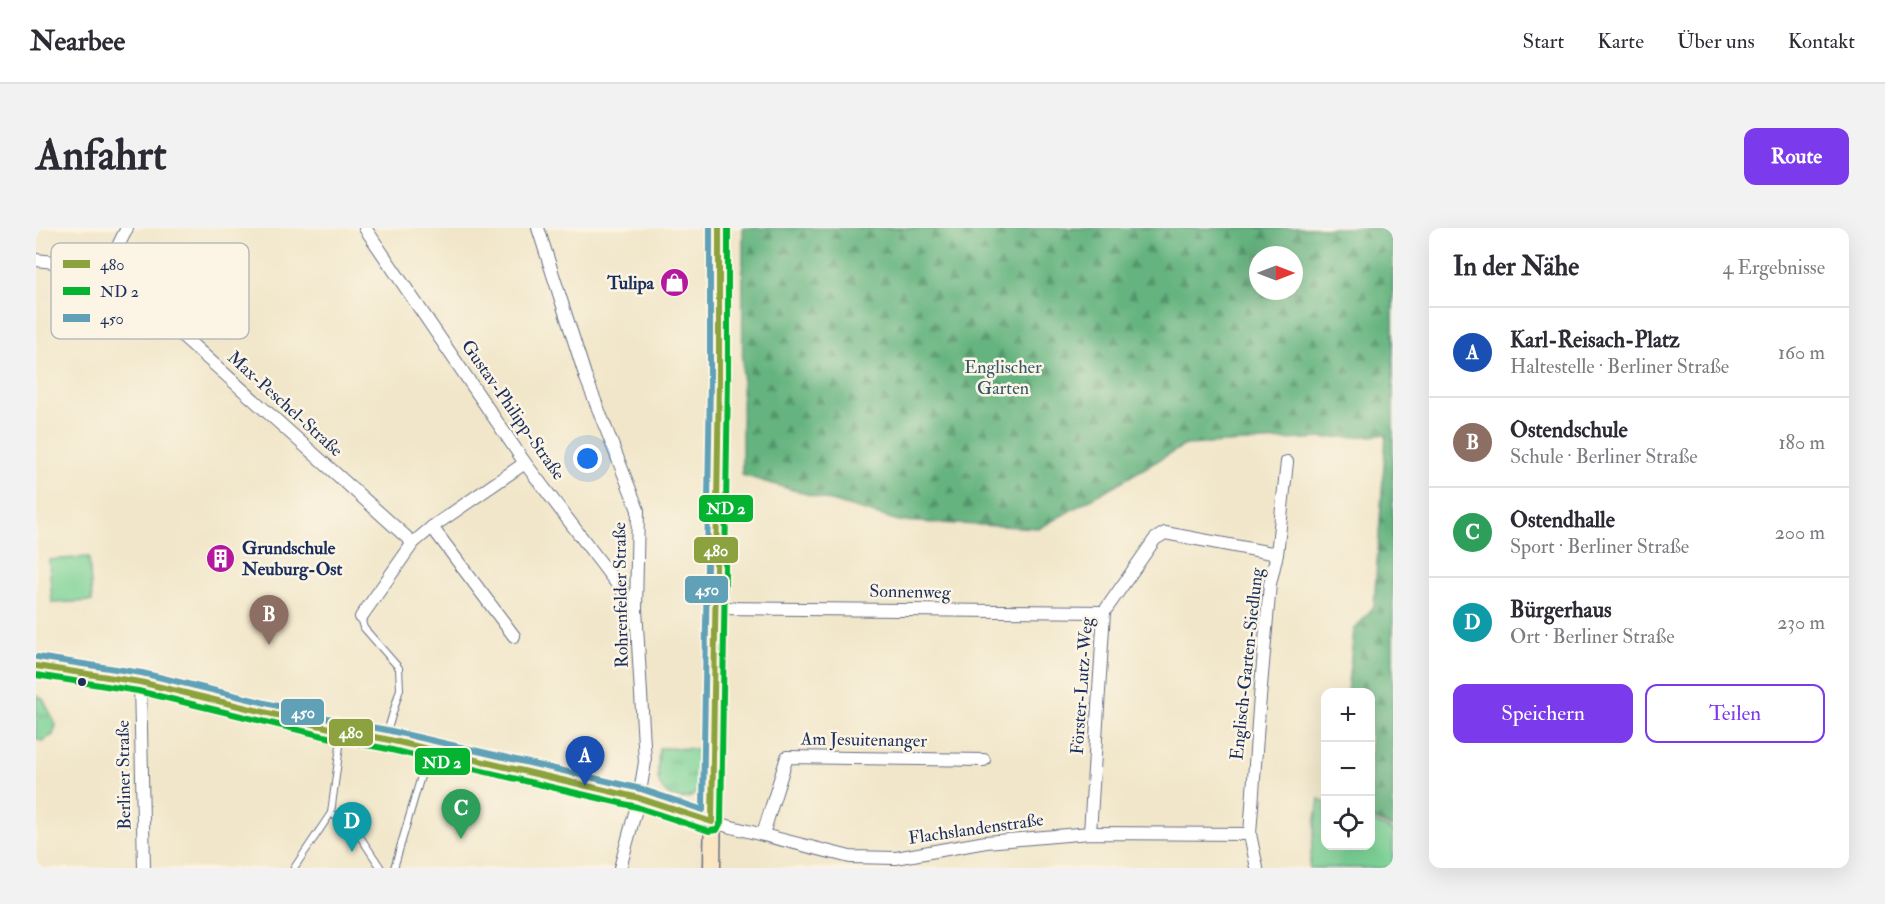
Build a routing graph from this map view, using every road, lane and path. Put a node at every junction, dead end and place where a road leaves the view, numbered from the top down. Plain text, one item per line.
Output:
1 (127, 228) edge
2 (365, 228) edge
3 (538, 228) edge
4 (719, 228) edge
5 (120, 243) edge
6 (36, 260) edge
7 (51, 262) edge
8 (186, 339) edge
9 (1287, 462) dead end
10 (525, 463) junction
11 (432, 527) junction
12 (413, 543) junction
13 (1278, 554) junction
14 (715, 608) junction
15 (636, 609) junction
16 (1104, 612) junction
17 (361, 617) joint
18 (514, 636) dead end
19 (36, 666) edge
20 (140, 682) junction
21 (342, 731) junction
22 (385, 739) junction
23 (429, 749) junction
24 (984, 760) dead end
25 (639, 798) junction
26 (331, 813) junction
27 (712, 822) junction
28 (1090, 833) junction
29 (763, 834) junction
30 (1250, 834) junction
31 (144, 868) edge
32 (294, 868) edge
33 (381, 868) edge
34 (394, 868) edge
35 (620, 868) edge
36 (712, 868) edge
37 (1257, 868) edge

1 - 5 street
2 - 10 street, Gustav-Philipp-Straße
3 - 15 street, Rohrenfelder Straße
4 - 14 street
6 - 7 street
8 - 12 street, Max-Peschel-Straße
9 - 13 street, Englisch-Garten-Siedlung
10 - 11 street
10 - 15 street, Gustav-Philipp-Straße
11 - 12 street
11 - 18 street
12 - 17 street
13 - 16 street, Förster-Lutz-Weg
13 - 30 street, Englisch-Garten-Siedlung
14 - 16 street, Sonnenweg
14 - 27 street
15 - 25 street, Rohrenfelder Straße
16 - 28 street, Förster-Lutz-Weg
17 - 22 lane
19 - 20 street
20 - 21 street
20 - 31 street, Berliner Straße
21 - 22 street
21 - 26 lane
22 - 23 street
23 - 25 street
23 - 34 lane
24 - 29 street, Am Jesuitenanger
25 - 27 street, Flachslandenstraße
25 - 35 street, Rohrenfelder Straße
26 - 32 lane
26 - 33 lane
27 - 29 street, Flachslandenstraße
27 - 36 street
28 - 29 street, Flachslandenstraße
28 - 30 street, Flachslandenstraße
30 - 37 street, Englisch-Garten-Siedlung

